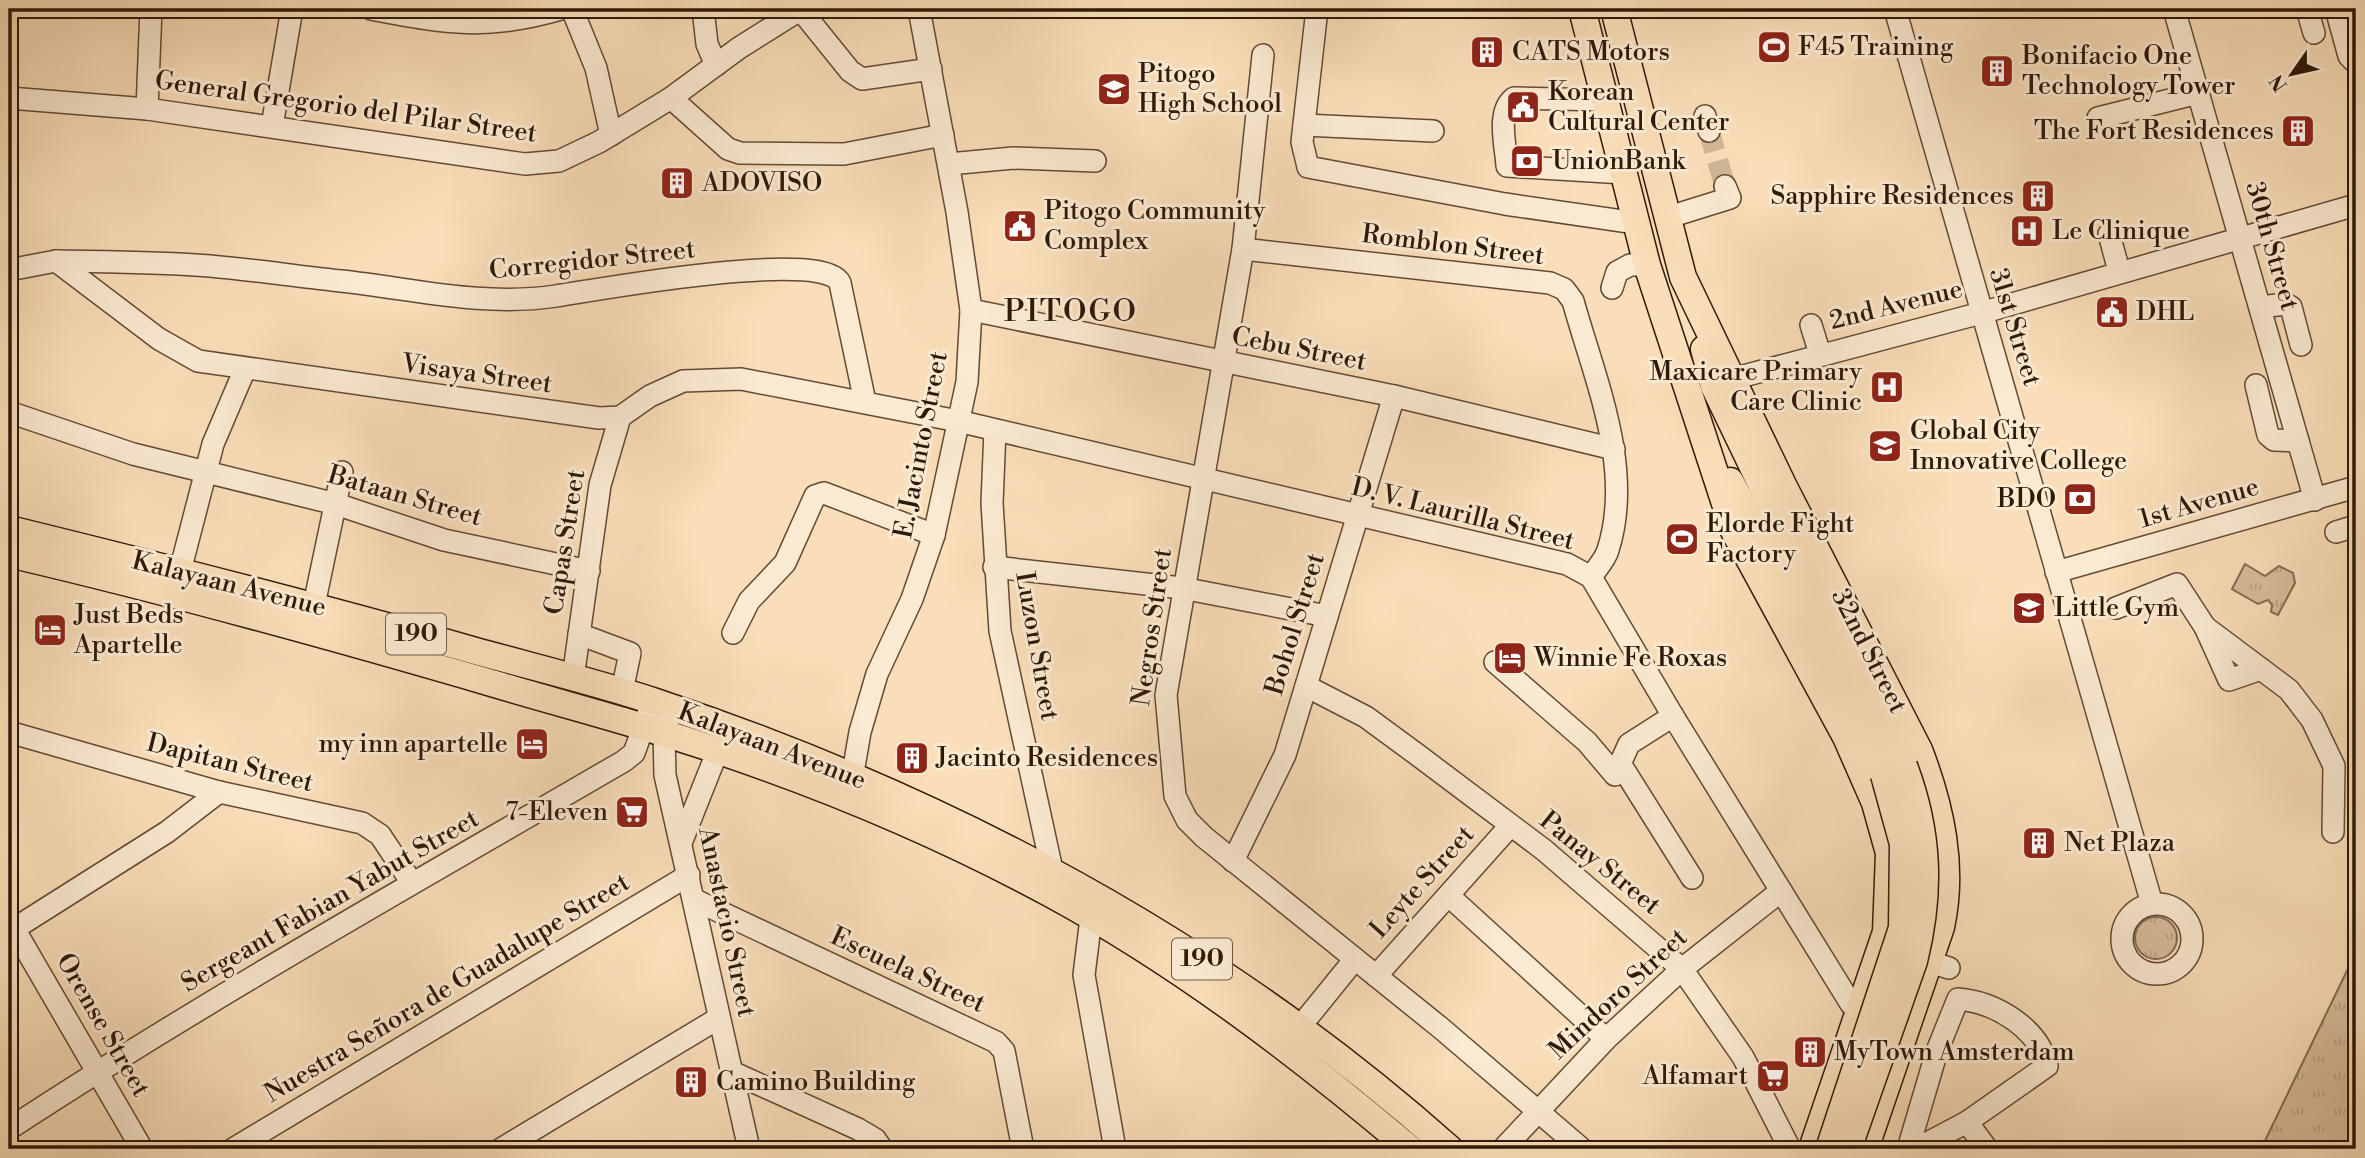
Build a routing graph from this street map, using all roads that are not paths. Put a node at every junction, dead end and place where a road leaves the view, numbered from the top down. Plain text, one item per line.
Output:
1 (151, 9) edge
2 (292, 9) edge
3 (371, 9) edge
4 (561, 9) edge
5 (572, 9) edge
6 (703, 9) edge
7 (800, 9) edge
8 (919, 9) edge
9 (1317, 9) edge
10 (1582, 9) edge
11 (1614, 9) edge
12 (1895, 9) edge
13 (2174, 9) edge
14 (2307, 9) edge
15 (2336, 9) edge
16 (2314, 33) dead end
17 (1263, 55) dead end
18 (2356, 63) edge
19 (716, 65) junction
20 (931, 69) junction
21 (2198, 93) junction
22 (9, 98) edge
23 (671, 98) junction
24 (1605, 100) junction
25 (146, 109) junction
26 (2098, 118) dead end
27 (1304, 125) junction
28 (272, 127) junction
29 (1433, 131) dead end
30 (611, 135) junction
31 (943, 135) junction
32 (1096, 161) dead end
33 (948, 164) junction
34 (1507, 166) junction
35 (1623, 173) junction
36 (1725, 186) dead end
37 (1505, 204) junction
38 (2356, 205) edge
39 (1669, 217) junction
40 (1636, 223) junction
41 (2109, 234) dead end
42 (2240, 238) junction
43 (1243, 249) junction
44 (56, 261) junction
45 (1647, 265) junction
46 (9, 270) edge
47 (2119, 271) junction
48 (1683, 276) junction
49 (1612, 288) dead end
50 (2260, 307) junction
51 (971, 310) junction
52 (1981, 313) junction
53 (1811, 325) dead end
54 (2274, 353) junction
55 (1821, 354) junction
56 (1225, 363) junction
57 (244, 369) junction
58 (2280, 377) junction
59 (1732, 379) junction
60 (1394, 396) junction
61 (866, 402) junction
62 (9, 412) edge
63 (620, 417) junction
64 (958, 421) junction
65 (995, 430) junction
66 (1704, 437) junction
67 (2298, 441) junction
68 (1614, 449) junction
69 (205, 472) junction
70 (342, 472) dead end
71 (1204, 479) junction
72 (2356, 487) edge
73 (2315, 500) junction
74 (336, 504) junction
75 (1356, 516) junction
76 (1764, 517) junction
77 (9, 529) edge
78 (934, 535) junction
79 (9, 554) edge
80 (994, 567) junction
81 (180, 571) junction
82 (589, 571) junction
83 (2056, 572) junction
84 (1591, 578) junction
85 (1182, 588) junction
86 (314, 605) junction
87 (2116, 608) dead end
88 (1326, 616) junction
89 (733, 633) dead end
90 (579, 634) junction
91 (1495, 662) dead end
92 (573, 678) junction
93 (1306, 686) junction
94 (622, 691) junction
95 (662, 704) junction
96 (1673, 716) junction
97 (654, 730) junction
98 (9, 732) edge
99 (718, 750) junction
100 (1618, 770) junction
101 (850, 788) junction
102 (219, 792) junction
103 (1510, 826) junction
104 (2333, 832) dead end
105 (681, 843) junction
106 (1233, 861) junction
107 (1052, 870) junction
108 (689, 875) junction
109 (1692, 878) dead end
110 (412, 883) junction
111 (1781, 891) junction
112 (1449, 896) junction
113 (695, 901) junction
114 (2152, 904) dead end
115 (1091, 918) junction
116 (11, 927) edge
117 (1884, 940) junction
118 (1355, 960) junction
119 (1939, 965) junction
120 (1682, 969) junction
121 (1376, 976) junction
122 (1851, 1004) dead end
123 (719, 1018) junction
124 (1298, 1028) junction
125 (1606, 1039) junction
126 (98, 1071) junction
127 (732, 1072) junction
128 (1537, 1111) junction
129 (1967, 1122) junction
130 (9, 1129) edge
131 (142, 1149) edge
132 (233, 1149) edge
133 (500, 1149) edge
134 (749, 1149) edge
135 (882, 1149) edge
136 (1023, 1149) edge
137 (1115, 1149) edge
138 (1410, 1149) edge
139 (1450, 1149) edge
140 (1503, 1149) edge
141 (1582, 1149) edge
142 (1790, 1149) edge
143 (1812, 1149) edge
144 (1829, 1149) edge
145 (1848, 1149) edge
146 (1865, 1149) edge
147 (1908, 1149) edge
148 (1916, 1149) edge
149 (1987, 1149) edge

1 - 25 street
2 - 28 street
3 - 4 street
5 - 30 street
6 - 19 street
7 - 19 street, General Gregorio del Pilar Street
7 - 20 street
8 - 20 street, E. Jacinto Street
9 - 27 street
10 - 24 main road
11 - 39 main road, 32nd Street
12 - 52 street, 31st Street
13 - 21 street, 30th Street
14 - 16 street
15 - 18 street
17 - 43 street, Negros Street
19 - 23 street, General Gregorio del Pilar Street
20 - 31 street, E. Jacinto Street
21 - 26 street
21 - 42 street, 30th Street
22 - 25 street, General Gregorio del Pilar Street
23 - 30 street, General Gregorio del Pilar Street
23 - 31 street
24 - 34 street
24 - 35 main road
25 - 28 street, General Gregorio del Pilar Street
27 - 29 street
27 - 37 street
28 - 30 street, General Gregorio del Pilar Street
31 - 33 street, E. Jacinto Street
32 - 33 street
33 - 51 street, E. Jacinto Street
34 - 35 street
34 - 37 street
35 - 40 main road
36 - 39 street
37 - 40 street
38 - 42 street, 2nd Avenue
39 - 48 main road, 32nd Street
40 - 45 main road
41 - 47 street
42 - 47 street, 2nd Avenue
42 - 50 street, 30th Street
43 - 56 street, Negros Street
43 - 68 street, Romblon Street
44 - 46 street
44 - 57 street, Visaya Street
44 - 61 street, Corregidor Street
45 - 49 street
45 - 66 main road
47 - 52 street, 2nd Avenue
48 - 59 main road, 32nd Street
48 - 76 main road
50 - 54 street, 30th Street
50 - 54 street
51 - 56 street, Cebu Street
51 - 64 street, E. Jacinto Street
52 - 55 street, 2nd Avenue
52 - 83 street, 31st Street
53 - 55 street
54 - 58 street, 30th Street
55 - 59 street, 2nd Avenue
56 - 60 street, Cebu Street
56 - 71 street, Negros Street
57 - 63 street, Visaya Street
57 - 69 street
58 - 67 street, 30th Street
58 - 67 street
59 - 119 main road, 32nd Street
60 - 68 street, Cebu Street
60 - 75 street, Bohol Street
61 - 63 street
61 - 64 street
62 - 69 street, Bataan Street
63 - 82 street, Capas Street
64 - 65 street, D. V. Laurilla Street
64 - 78 street, E. Jacinto Street
65 - 71 street, D. V. Laurilla Street
65 - 80 street, Luzon Street
66 - 76 main road
66 - 117 main road
67 - 73 street, 30th Street
68 - 84 street, Romblon Street
69 - 74 street, Bataan Street
69 - 81 street
70 - 74 street
71 - 75 street, D. V. Laurilla Street
71 - 85 street, Negros Street
72 - 73 street, 1st Avenue
73 - 83 street, 1st Avenue
74 - 82 street, Bataan Street
74 - 86 street
75 - 84 street, D. V. Laurilla Street
75 - 88 street, Bohol Street
76 - 144 main road, bridge
76 - 145 main road, bridge
77 - 81 main road, Kalayaan Avenue / 190
78 - 89 street
78 - 101 street, E. Jacinto Street
79 - 97 main road, Kalayaan Avenue / 190
80 - 85 street
80 - 107 street, Luzon Street
81 - 86 main road, Kalayaan Avenue / 190
82 - 90 street, Capas Street
83 - 114 street, 31st Street
84 - 96 street, D. V. Laurilla Street
85 - 88 street
85 - 106 street, Negros Street
86 - 92 main road, Kalayaan Avenue / 190
87 - 104 street
88 - 93 street, Bohol Street
90 - 92 street, Capas Street
90 - 94 street
91 - 100 street
92 - 94 main road, Kalayaan Avenue / 190
93 - 103 street, Panay Street
93 - 106 street, Bohol Street
94 - 95 main road, Kalayaan Avenue / 190
95 - 97 street, Sergeant Fabian Yabut Street
95 - 101 main road, Kalayaan Avenue / 190
96 - 100 street
96 - 111 street, D. V. Laurilla Street
97 - 99 main road, Kalayaan Avenue / 190
97 - 105 street, Anastacio Street
97 - 110 street, Sergeant Fabian Yabut Street
98 - 102 street, Dapitan Street
99 - 101 main road, Kalayaan Avenue / 190
99 - 105 street
100 - 109 street
101 - 107 main road, Kalayaan Avenue / 190
101 - 115 main road, Kalayaan Avenue / 190
102 - 110 street, Dapitan Street
102 - 116 street
103 - 112 street, Leyte Street
103 - 120 street, Panay Street
105 - 108 street, Anastacio Street
106 - 118 street, Negros Street
107 - 124 main road, Kalayaan Avenue / 190
108 - 113 street, Anastacio Street
108 - 132 street, Nuestra Señora de Guadalupe Street
110 - 126 street, Sergeant Fabian Yabut Street
111 - 120 street, Mindoro Street
111 - 122 street, D. V. Laurilla Street
112 - 121 street, Leyte Street
112 - 125 street
113 - 123 street, Anastacio Street
113 - 136 street, Escuela Street
115 - 137 street
115 - 138 main road, Kalayaan Avenue / 190
116 - 126 street, Orense Street
117 - 119 main road
117 - 143 main road
118 - 121 street, Negros Street
118 - 124 street, Leyte Street
119 - 146 main road, 32nd Street
120 - 125 street, Mindoro Street
120 - 142 street, Panay Street
121 - 128 street, Negros Street
123 - 127 street, Anastacio Street
123 - 133 street
124 - 139 main road, Kalayaan Avenue / 190
125 - 128 street, Mindoro Street
126 - 130 street, Sergeant Fabian Yabut Street
126 - 131 street, Orense Street
127 - 134 street, Anastacio Street
127 - 135 street
128 - 140 street, Mindoro Street
128 - 141 street, Negros Street
129 - 147 street
129 - 148 street
129 - 149 street

